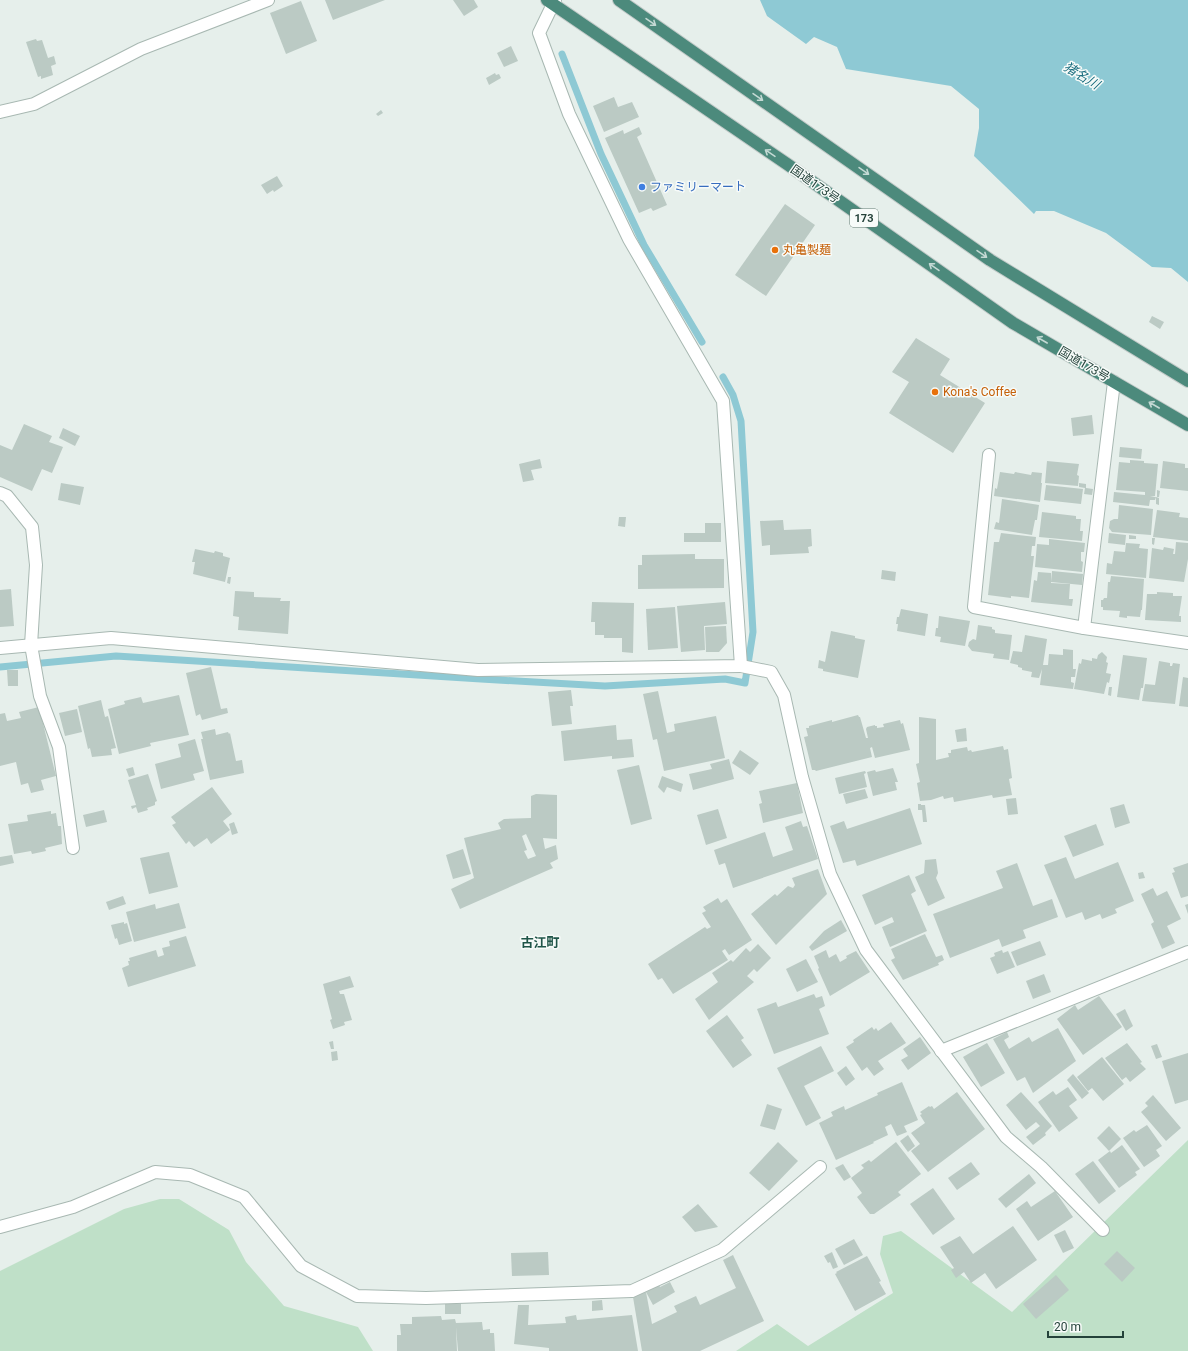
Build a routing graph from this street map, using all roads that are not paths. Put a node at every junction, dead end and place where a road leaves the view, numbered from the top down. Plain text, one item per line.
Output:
1 (268, 0) edge
2 (619, 0) edge
3 (551, 1) edge
4 (0, 112) edge
5 (1188, 381) edge
6 (1114, 382) junction
7 (1188, 425) edge
8 (988, 455) dead end
9 (0, 493) edge
10 (1084, 628) junction
11 (1188, 643) edge
12 (31, 645) junction
13 (0, 648) edge
14 (741, 666) junction
15 (73, 848) dead end
16 (1188, 952) edge
17 (941, 1051) junction
18 (820, 1166) dead end
19 (0, 1227) edge
20 (1103, 1230) dead end

1 - 4 street
2 -> 5 highway
6 -> 3 highway, 国道173号 / 173
3 - 14 street
7 -> 6 highway, 国道173号 / 173
6 - 10 street
8 - 10 street
9 - 12 street
10 - 11 street
12 - 13 street
12 - 14 street
12 - 15 street
14 - 17 street
16 - 17 street
17 - 20 street
18 - 19 street

